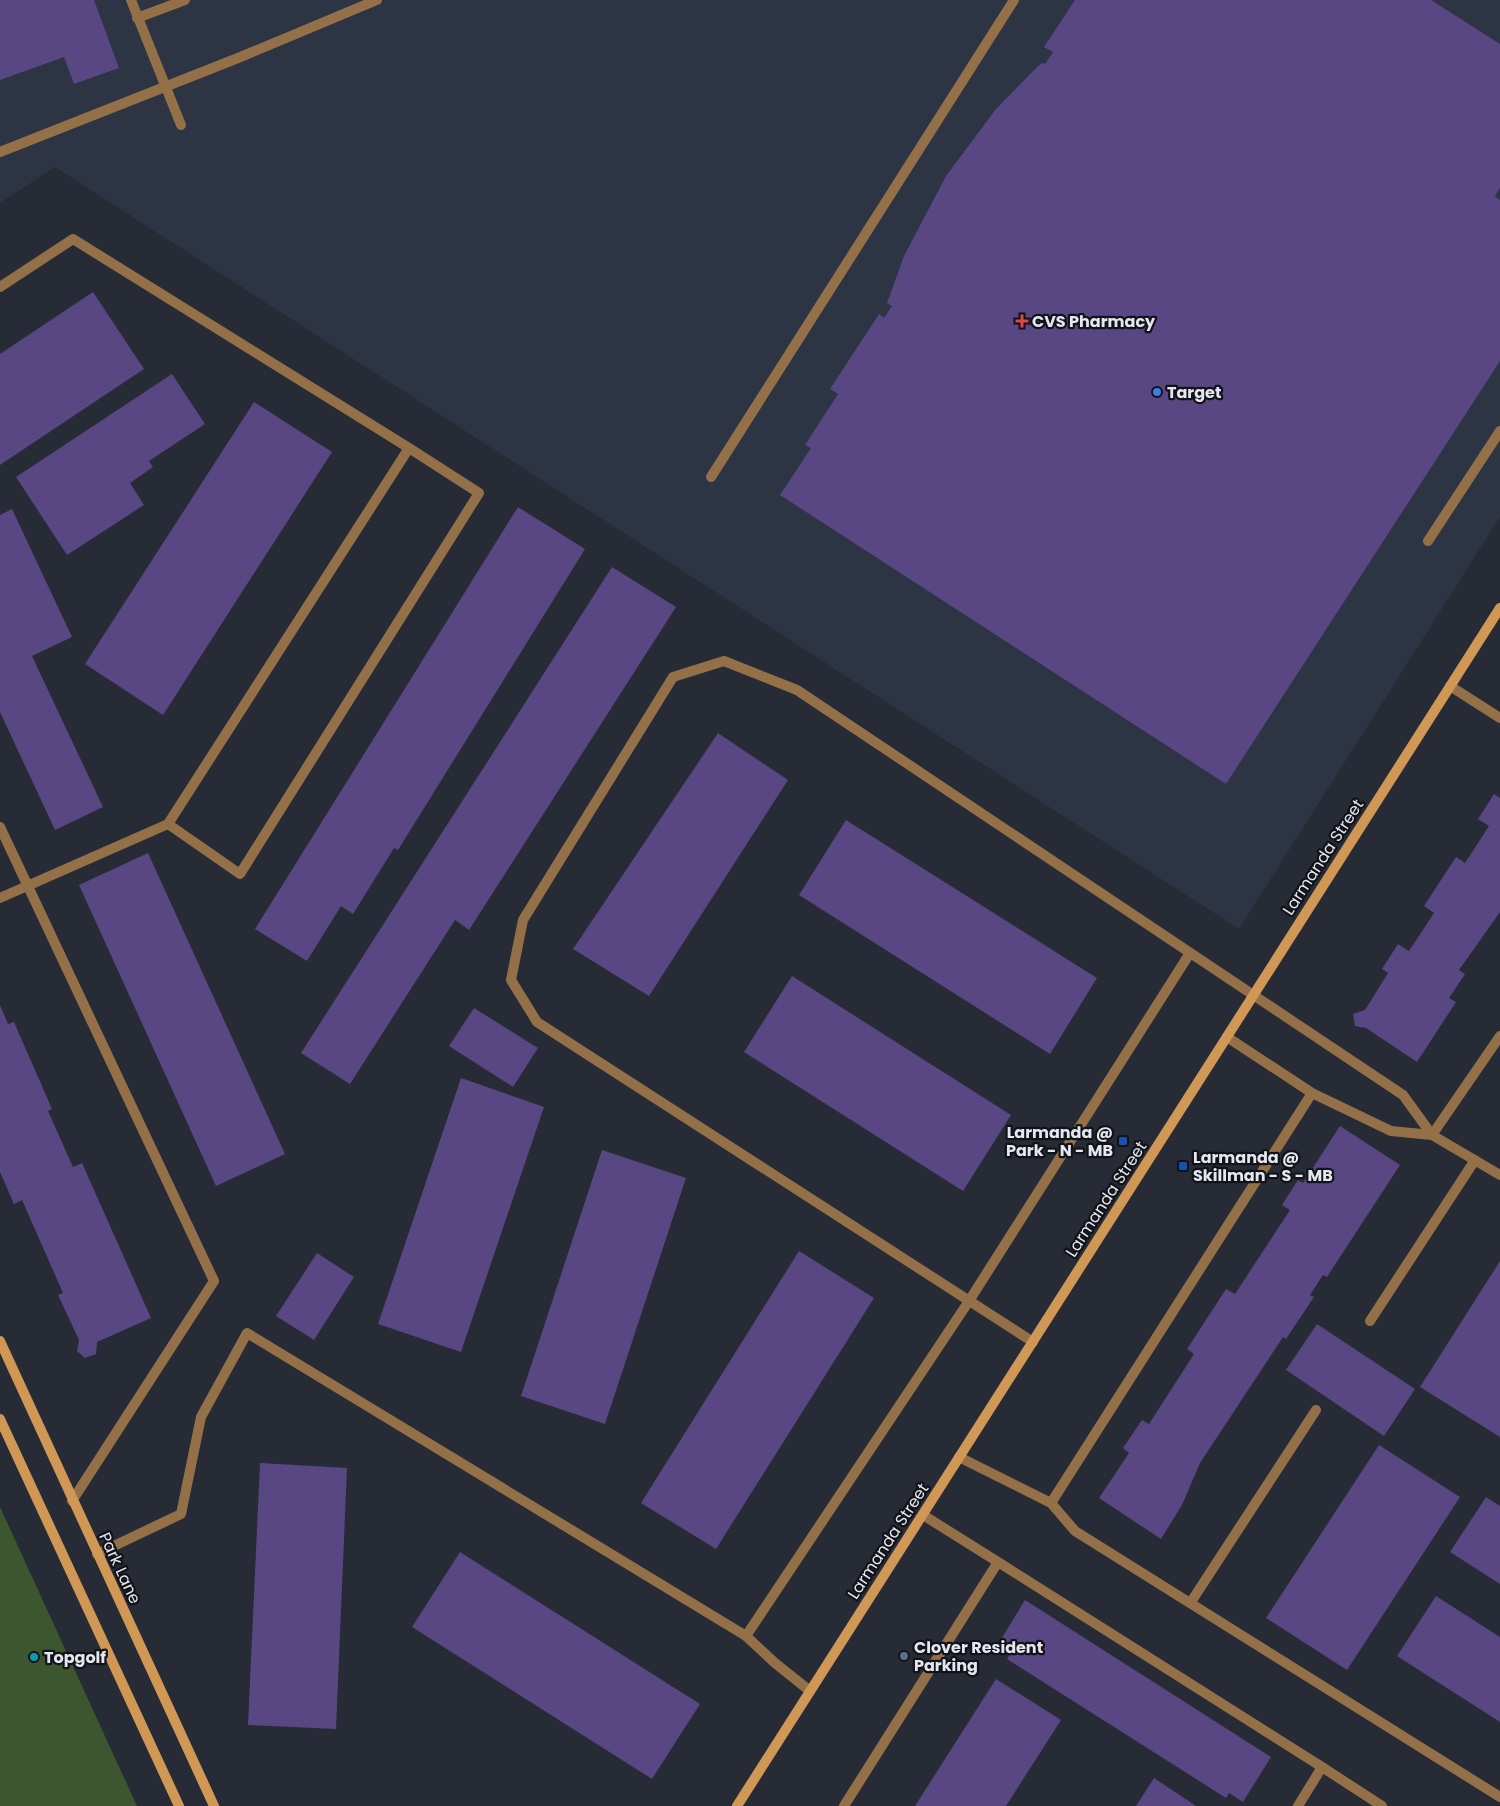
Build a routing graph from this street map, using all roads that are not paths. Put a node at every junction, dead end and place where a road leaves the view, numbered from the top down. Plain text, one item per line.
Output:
1 (131, 0) edge
2 (185, 0) edge
3 (377, 0) edge
4 (1014, 0) edge
5 (138, 18) junction
6 (166, 86) junction
7 (180, 125) dead end
8 (0, 152) edge
9 (0, 287) edge
10 (1500, 431) edge
11 (409, 448) junction
12 (711, 477) dead end
13 (1428, 541) dead end
14 (1500, 608) edge
15 (1450, 686) junction
16 (1500, 718) edge
17 (168, 824) junction
18 (0, 826) edge
19 (29, 886) junction
20 (0, 898) edge
21 (1190, 953) junction
22 (1253, 996) junction
23 (1500, 1036) edge
24 (1227, 1037) junction
25 (1312, 1093) junction
26 (1432, 1135) junction
27 (1475, 1160) junction
28 (1500, 1175) edge
29 (969, 1301) junction
30 (1370, 1321) dead end
31 (0, 1341) edge
32 (1033, 1342) junction
33 (1316, 1410) dead end
34 (0, 1419) edge
35 (959, 1457) junction
36 (72, 1501) junction
37 (1052, 1502) junction
38 (923, 1514) junction
39 (97, 1554) junction
40 (998, 1562) junction
41 (1191, 1602) junction
42 (746, 1636) junction
43 (810, 1691) junction
44 (1322, 1767) junction
45 (1500, 1797) edge
46 (846, 1805) edge
47 (179, 1806) edge
48 (214, 1806) edge
49 (737, 1806) edge
50 (1298, 1806) edge
51 (1382, 1806) edge

1 - 5 lane
2 - 5 lane
3 - 6 lane
4 - 12 lane
5 - 6 lane
6 - 7 lane
6 - 8 lane
9 - 11 lane
10 - 13 lane
11 - 17 lane
11 - 17 lane
14 - 15 street, Larmanda Street
15 - 16 lane
15 - 22 street, Larmanda Street
17 - 19 lane
18 - 19 lane
19 - 20 lane
19 - 36 lane
21 - 22 lane
21 - 29 lane
21 - 29 lane
22 - 24 street, Larmanda Street
22 - 26 lane
23 - 26 lane
24 - 25 lane
24 - 32 street, Larmanda Street
25 - 26 lane
25 - 37 lane
26 - 27 lane
27 - 28 lane
27 - 30 lane
29 - 32 lane
29 - 42 lane
31 - 36 street, Park Lane
32 - 35 street, Larmanda Street
33 - 41 lane
34 - 47 street
35 - 37 lane
35 - 38 street, Larmanda Street
36 - 39 street, Park Lane
37 - 41 lane
38 - 40 lane
38 - 43 street, Larmanda Street
39 - 42 lane
39 - 48 street, Park Lane
40 - 44 lane
40 - 46 lane
41 - 45 lane
42 - 43 lane
43 - 49 street, Larmanda Street
44 - 50 lane
44 - 51 lane

